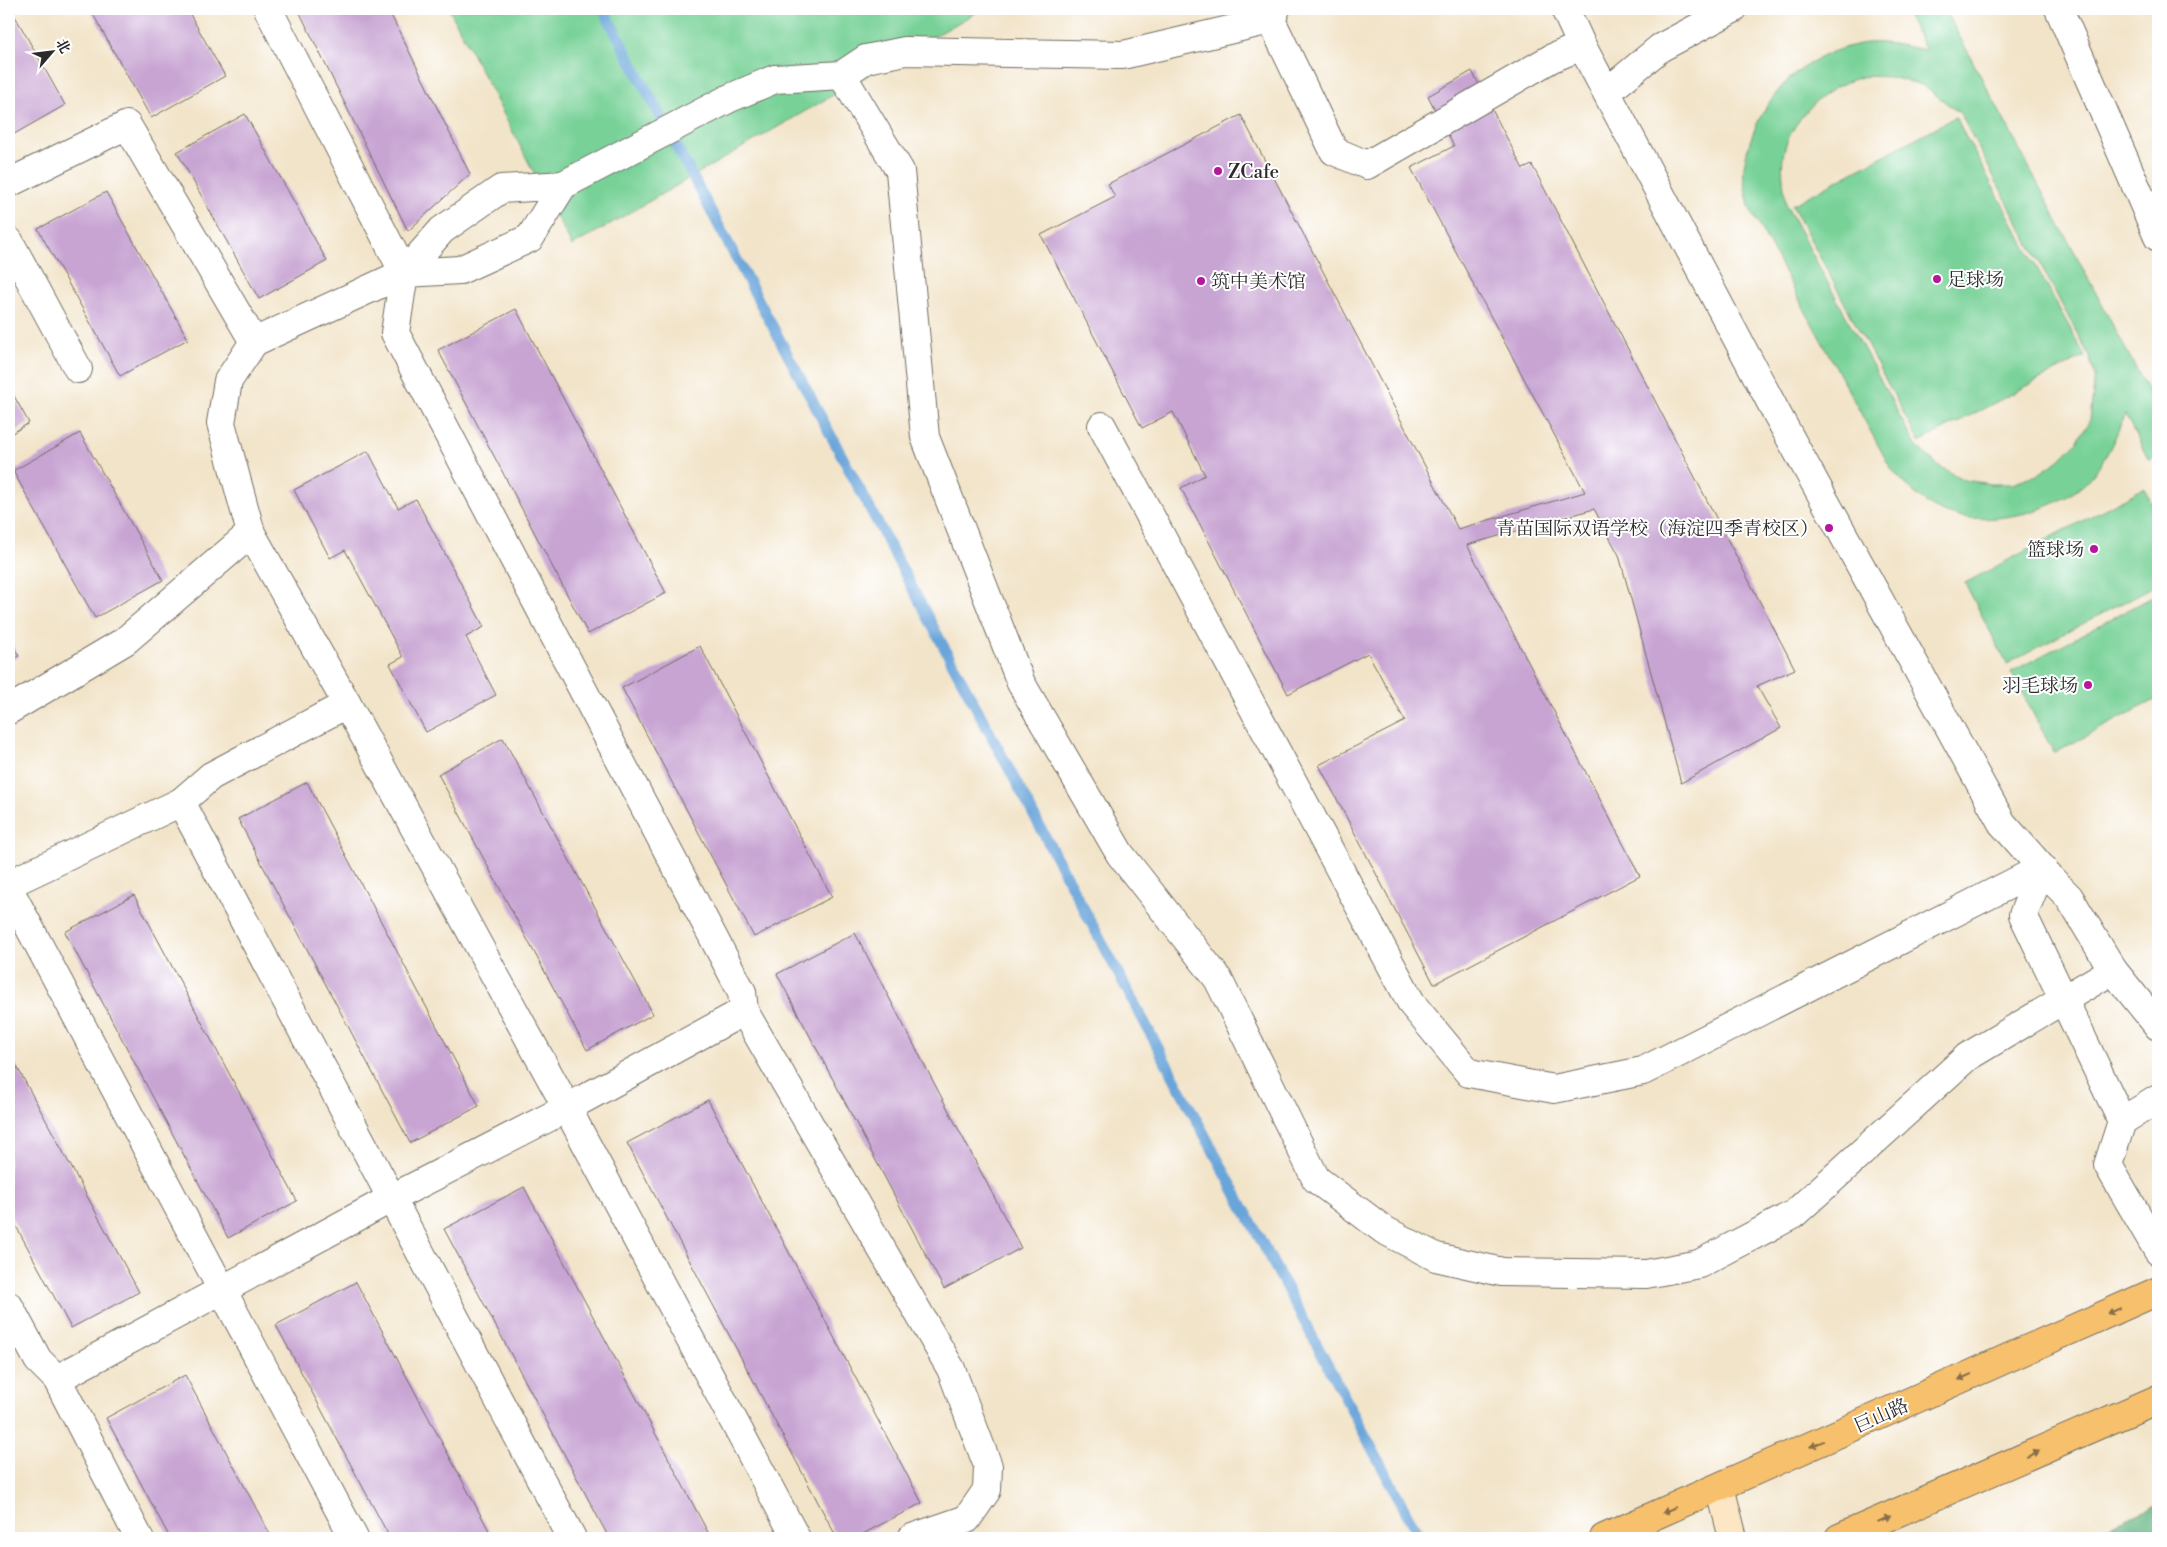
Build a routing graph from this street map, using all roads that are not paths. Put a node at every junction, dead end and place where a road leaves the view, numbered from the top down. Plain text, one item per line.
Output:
1 (268, 9) edge
2 (1566, 9) edge
3 (1733, 9) edge
4 (2059, 9) edge
5 (1273, 14) edge
6 (1582, 46) junction
7 (842, 76) junction
8 (1607, 92) junction
9 (9, 183) edge
10 (563, 185) junction
11 (2158, 237) edge
12 (9, 241) edge
13 (404, 273) junction
14 (254, 342) junction
15 (78, 368) dead end
16 (1102, 426) dead end
17 (251, 534) junction
18 (347, 704) junction
19 (9, 710) edge
20 (181, 802) junction
21 (2042, 868) junction
22 (9, 884) edge
23 (9, 888) edge
24 (2113, 970) junction
25 (2063, 999) junction
26 (744, 1011) junction
27 (2158, 1026) edge
28 (2158, 1099) edge
29 (567, 1108) junction
30 (2122, 1121) junction
31 (392, 1198) junction
32 (2158, 1251) edge
33 (223, 1291) junction
34 (2158, 1291) edge
35 (9, 1306) edge
36 (57, 1379) junction
37 (2158, 1399) edge
38 (1720, 1487) junction
39 (139, 1538) edge
40 (354, 1538) edge
41 (572, 1538) edge
42 (796, 1538) edge
43 (912, 1538) edge
44 (1604, 1538) edge
45 (1733, 1538) edge
46 (1840, 1538) edge

1 - 13 street
2 - 6 street
3 - 8 street
4 - 11 street
5 - 6 street
5 - 7 street
6 - 8 street
7 - 10 street
7 - 25 street
8 - 21 street
9 - 14 street
10 - 13 street
10 - 13 street
12 - 15 street
13 - 14 street
13 - 26 street
14 - 17 street
16 - 21 street
17 - 18 street
17 - 19 street
18 - 20 street
18 - 29 street
20 - 22 street
20 - 31 street
21 - 24 street
21 - 25 street
23 - 33 street
24 - 25 street
24 - 27 street
25 - 30 street
26 - 29 street
26 - 43 street
28 - 30 street
29 - 31 street
29 - 42 street
30 - 32 street
31 - 33 street
31 - 41 street
33 - 36 street
33 - 40 street
34 -> 38 main road, 巨山路
35 - 36 street
36 - 39 street
46 -> 37 main road
38 -> 44 main road, 巨山路
38 - 45 street

